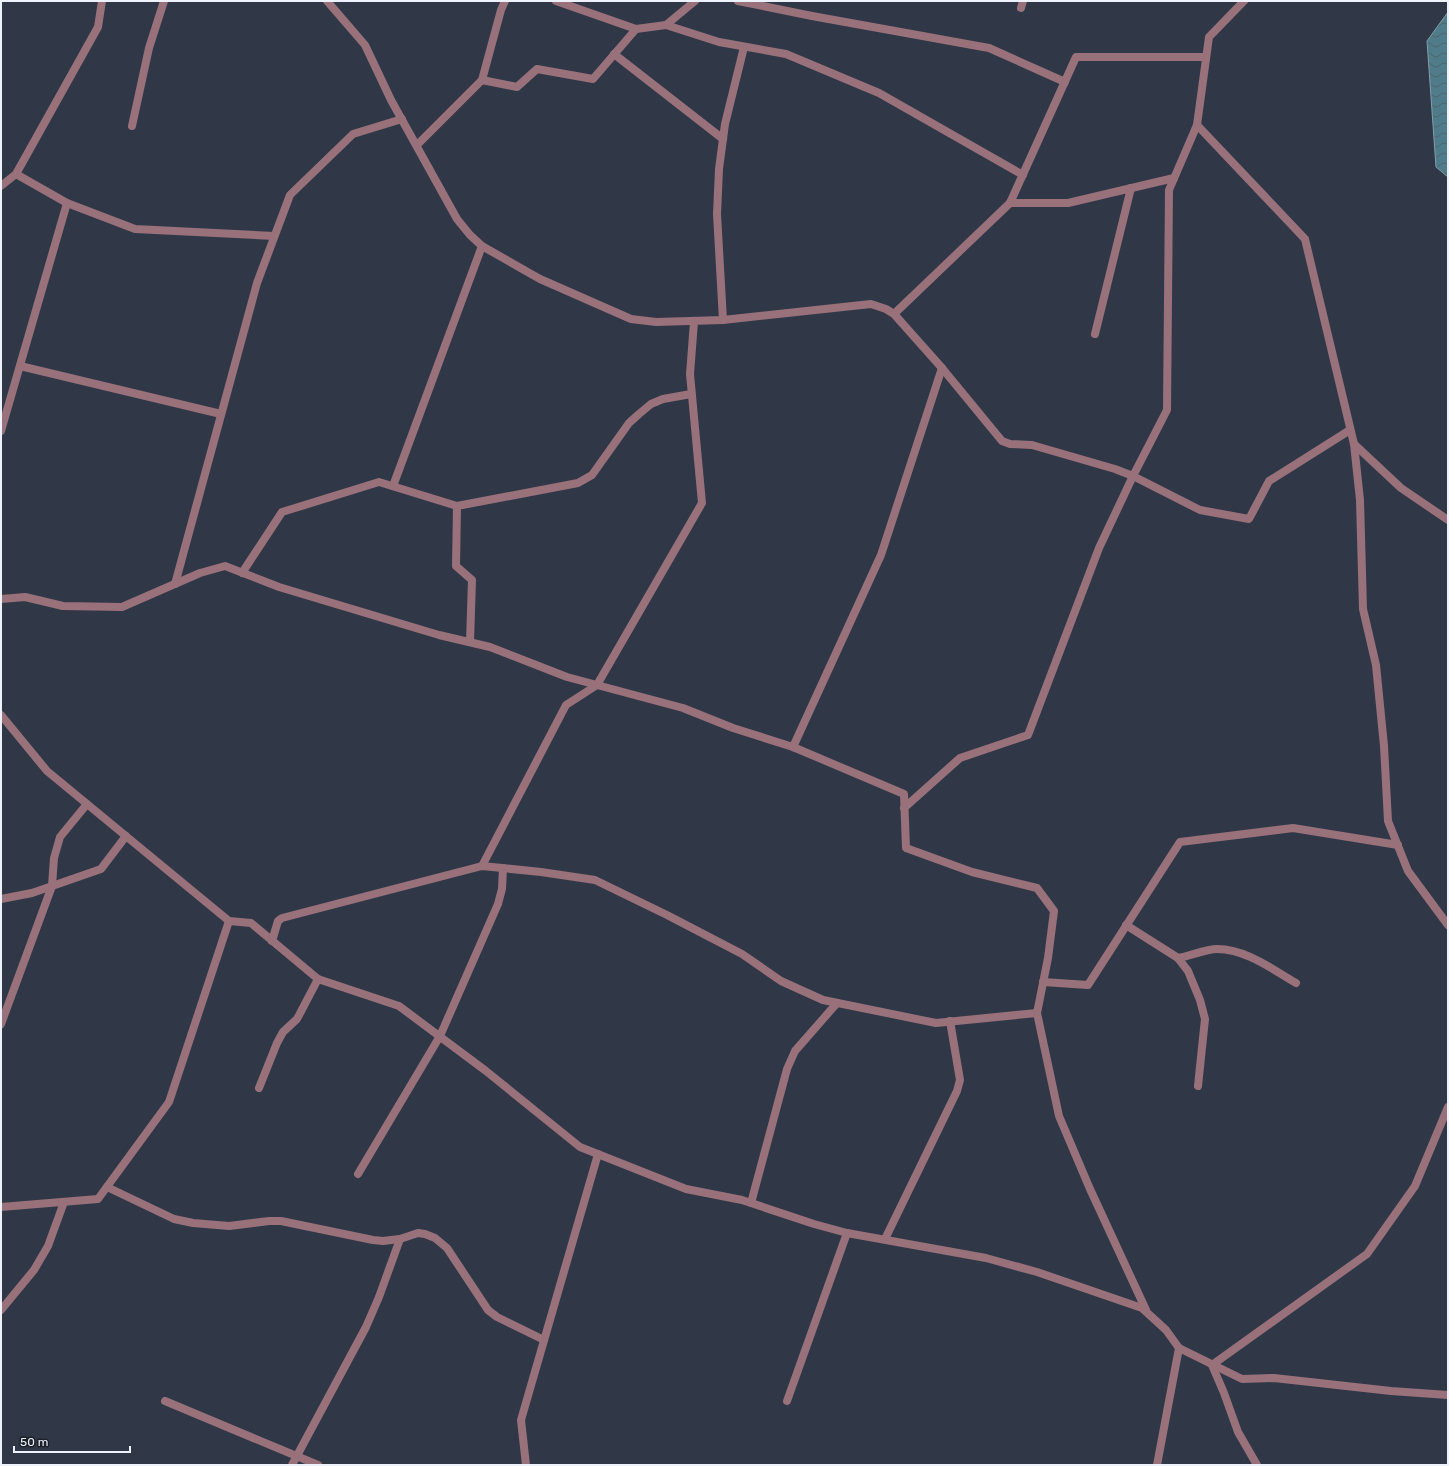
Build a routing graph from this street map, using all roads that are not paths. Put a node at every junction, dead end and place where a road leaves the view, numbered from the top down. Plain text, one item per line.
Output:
1 (102, 1) edge
2 (164, 1) edge
3 (327, 1) edge
4 (505, 1) edge
5 (556, 1) edge
6 (695, 1) edge
7 (738, 1) edge
8 (1244, 1) edge
9 (666, 25) junction
10 (636, 28) junction
11 (744, 47) junction
12 (614, 54) junction
13 (1206, 57) junction
14 (482, 80) junction
15 (1065, 82) junction
16 (402, 119) junction
17 (1197, 125) junction
18 (132, 126) dead end
19 (723, 139) junction
20 (417, 145) junction
21 (16, 174) junction
22 (1023, 175) junction
23 (1174, 178) junction
24 (1, 186) edge
25 (1132, 188) junction
26 (67, 203) junction
27 (1010, 203) junction
28 (274, 236) junction
29 (482, 246) junction
30 (894, 314) junction
31 (722, 320) junction
32 (694, 322) junction
33 (1095, 334) dead end
34 (20, 366) junction
35 (942, 368) junction
36 (692, 394) junction
37 (221, 414) junction
38 (1350, 430) junction
39 (1, 431) edge
40 (1354, 444) junction
41 (1133, 476) junction
42 (393, 486) junction
43 (457, 506) junction
44 (1448, 520) edge
45 (242, 573) junction
46 (175, 584) junction
47 (1, 599) edge
48 (470, 642) junction
49 (597, 685) junction
50 (1, 715) edge
51 (793, 747) junction
52 (87, 804) junction
53 (904, 808) junction
54 (126, 836) junction
55 (1398, 845) junction
56 (482, 866) junction
57 (503, 868) junction
58 (52, 886) junction
59 (1, 898) edge
60 (229, 921) junction
61 (1126, 925) junction
62 (1448, 925) edge
63 (272, 941) junction
64 (1178, 958) junction
65 (318, 979) junction
66 (1043, 982) junction
67 (1296, 982) dead end
68 (837, 1003) junction
69 (1037, 1013) junction
70 (950, 1021) junction
71 (1, 1024) edge
72 (440, 1036) junction
73 (1198, 1086) dead end
74 (259, 1088) dead end
75 (1448, 1107) edge
76 (598, 1154) junction
77 (358, 1174) dead end
78 (107, 1187) junction
79 (64, 1202) junction
80 (751, 1204) junction
81 (1, 1207) edge
82 (847, 1233) junction
83 (400, 1239) junction
84 (885, 1239) junction
85 (1, 1310) edge
86 (1146, 1311) junction
87 (544, 1340) junction
88 (1179, 1348) junction
89 (1212, 1365) junction
90 (1448, 1395) edge
91 (165, 1401) dead end
92 (787, 1401) dead end
93 (296, 1456) junction
94 (292, 1465) edge
95 (318, 1465) edge
96 (526, 1465) edge
97 (1157, 1465) edge
98 (1257, 1465) edge

1 - 21 street
2 - 18 street
3 - 16 street
4 - 14 street
5 - 10 street
6 - 9 street
7 - 15 street
8 - 13 street
9 - 10 street
9 - 11 street
10 - 12 street
11 - 19 street
11 - 22 street
12 - 14 street
12 - 19 street
13 - 15 street
13 - 17 street
14 - 20 street
15 - 22 street
16 - 20 street
16 - 28 street
17 - 23 street
17 - 38 street
19 - 31 street
20 - 29 street
21 - 24 street
21 - 26 street
22 - 27 street
23 - 25 street
23 - 41 street
25 - 27 street
25 - 33 street
26 - 28 street
26 - 34 street
27 - 30 street
28 - 37 street
29 - 32 street
29 - 42 street
30 - 31 street
30 - 35 street
31 - 32 street
32 - 36 street
34 - 37 street
34 - 39 street
35 - 41 street
35 - 51 street
36 - 43 street
36 - 49 street
37 - 46 street
38 - 40 street
38 - 41 street
40 - 44 street
40 - 55 street
41 - 53 street
42 - 43 street
42 - 45 street
43 - 48 street
45 - 46 street
45 - 48 street
46 - 47 street
48 - 49 street
49 - 51 street
49 - 56 street
50 - 52 street
51 - 53 street
52 - 54 street
52 - 58 street
53 - 66 street
54 - 58 street
54 - 60 street
55 - 61 street
55 - 62 street
56 - 57 street
56 - 63 street
57 - 68 street
57 - 72 street
58 - 59 street
58 - 71 street
60 - 63 street
60 - 78 street
61 - 64 street
61 - 66 street
63 - 65 street
64 - 67 street
64 - 73 street
65 - 72 street
65 - 74 street
66 - 69 street
68 - 70 street
68 - 80 street
69 - 70 street
69 - 86 street
70 - 84 street
72 - 76 street
72 - 77 street
75 - 89 street
76 - 80 street
76 - 87 street
78 - 79 street
78 - 83 street
79 - 81 street
79 - 85 street
80 - 82 street
82 - 84 street
82 - 92 street
83 - 87 street
83 - 93 street
84 - 86 street
86 - 88 street
87 - 96 street
88 - 89 street
88 - 97 street
89 - 90 street
89 - 98 street
91 - 93 street
93 - 94 street
93 - 95 street

